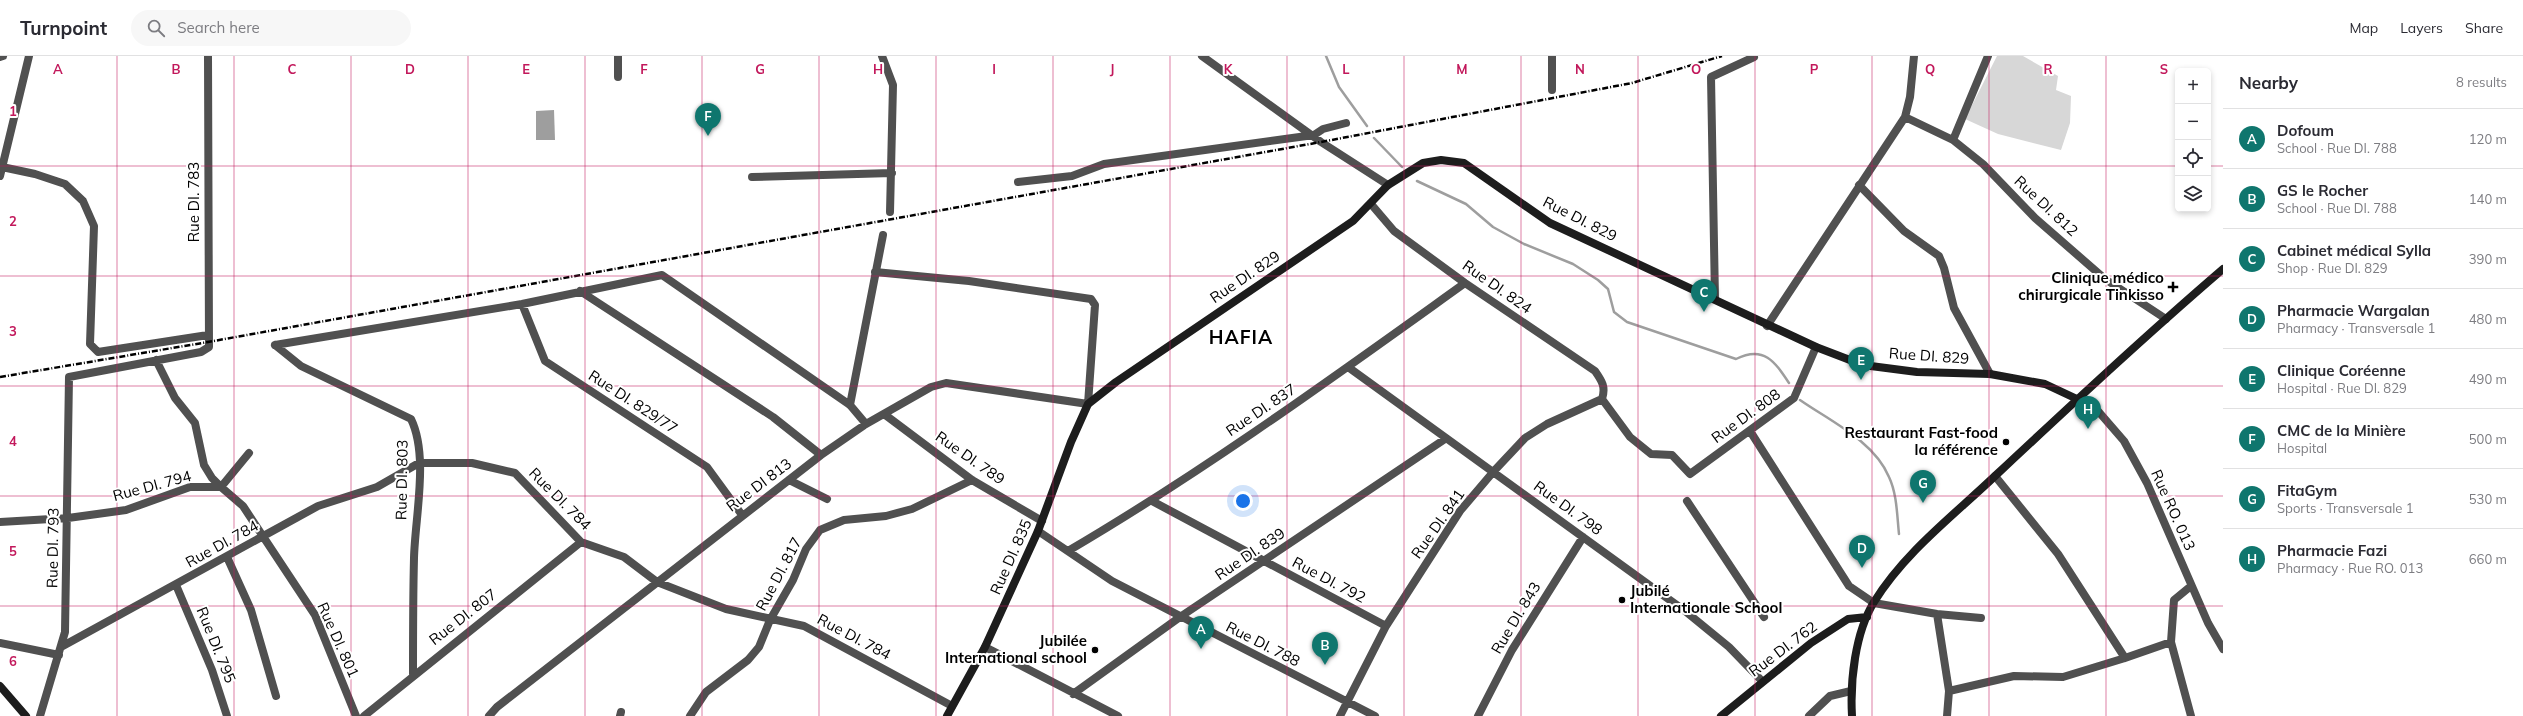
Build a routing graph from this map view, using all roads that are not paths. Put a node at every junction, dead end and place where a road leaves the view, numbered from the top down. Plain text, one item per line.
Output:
1 (29, 56) edge
2 (208, 56) edge
3 (618, 56) edge
4 (882, 56) edge
5 (1202, 56) edge
6 (1552, 56) edge
7 (1914, 56) edge
8 (1988, 56) edge
9 (1754, 57) edge
10 (618, 78) dead end
11 (1552, 90) dead end
12 (1905, 117) junction
13 (1346, 123) dead end
14 (1314, 135) junction
15 (1953, 140) junction
16 (2, 167) junction
17 (892, 173) junction
18 (0, 176) edge
19 (752, 177) dead end
20 (1018, 182) dead end
21 (1859, 184) junction
22 (1388, 185) junction
23 (1371, 204) junction
24 (890, 212) dead end
25 (883, 235) dead end
26 (2223, 269) edge
27 (875, 272) junction
28 (1465, 283) junction
29 (580, 290) junction
30 (1714, 299) junction
31 (522, 304) junction
32 (2166, 319) junction
33 (1768, 326) junction
34 (208, 335) junction
35 (1816, 348) junction
36 (156, 360) junction
37 (1348, 367) junction
38 (1990, 374) junction
39 (1603, 396) junction
40 (2077, 399) junction
41 (1088, 404) junction
42 (850, 405) junction
43 (884, 414) junction
44 (866, 424) junction
45 (1750, 431) junction
46 (1445, 439) junction
47 (249, 453) dead end
48 (821, 455) junction
49 (419, 463) junction
50 (1494, 471) junction
51 (1690, 474) joint
52 (1995, 476) junction
53 (789, 480) junction
54 (972, 480) junction
55 (221, 487) junction
56 (827, 500) dead end
57 (1687, 501) dead end
58 (1152, 502) junction
59 (742, 515) junction
60 (68, 518) junction
61 (0, 522) edge
62 (1042, 522) junction
63 (1038, 531) junction
64 (264, 537) junction
65 (1583, 537) junction
66 (581, 542) junction
67 (1068, 551) junction
68 (226, 557) junction
69 (1264, 561) junction
70 (657, 582) junction
71 (176, 584) junction
72 (2191, 586) junction
73 (1874, 603) junction
74 (1937, 614) junction
75 (1764, 616) dead end
76 (1867, 617) junction
77 (1180, 618) junction
78 (1981, 618) dead end
79 (770, 620) junction
80 (1386, 626) junction
81 (2171, 642) junction
82 (0, 643) edge
83 (985, 647) junction
84 (2222, 647) edge
85 (60, 651) junction
86 (2125, 658) junction
87 (413, 674) junction
88 (1762, 681) junction
89 (0, 686) edge
90 (1851, 691) junction
91 (1949, 691) junction
92 (1073, 694) junction
93 (276, 696) dead end
94 (1348, 702) junction
95 (952, 706) junction
96 (26, 716) edge
97 (40, 716) edge
98 (227, 716) edge
99 (356, 716) edge
100 (364, 716) edge
101 (489, 716) edge
102 (690, 716) edge
103 (947, 716) edge
104 (1118, 716) edge
105 (1340, 716) edge
106 (1375, 716) edge
107 (1478, 716) edge
108 (1721, 716) edge
109 (1809, 716) edge
110 (1852, 716) edge
111 (1947, 716) edge
112 (2191, 716) edge

1 - 16 street
2 - 34 street, Rue DI. 783
3 - 10 street
4 - 17 street
5 - 14 street
6 - 11 street
7 - 12 street
8 - 15 street
9 - 30 street
12 - 15 street, Rue DI. 812
12 - 21 street
13 - 14 street
14 - 20 street
14 - 22 street
15 - 32 street, Rue DI. 812
16 - 18 street
16 - 34 street
17 - 19 street
17 - 24 street
21 - 33 street
21 - 38 street
22 - 23 street, Rue DI. 829
22 - 30 street, Rue DI. 829
23 - 28 street, Rue DI. 824
23 - 41 street, Rue DI. 829
25 - 27 street
26 - 32 street
27 - 41 street
27 - 42 street
28 - 37 street, Rue DI. 837
28 - 39 street, Rue DI. 824
29 - 31 street
29 - 42 street
29 - 48 street
30 - 33 street, Rue DI. 829
31 - 49 street, Rue DI. 803
31 - 59 street, Rue DI. 829/77
32 - 40 street
33 - 35 street, Rue DI. 829
34 - 36 street, Rue DI. 783
35 - 38 street, Rue DI. 829
35 - 45 street, Rue DI. 808
36 - 55 street
36 - 60 street, Rue DI. 793
37 - 46 street, Rue DI. 798
37 - 58 street, Rue DI. 837
38 - 40 street, Rue DI. 829
39 - 50 street, Rue DI. 841
39 - 51 street, Rue DI. 824
40 - 52 street
40 - 72 street, Rue RO. 013
41 - 43 street, Rue DI 813
41 - 62 street, Rue DI. 835
42 - 44 street
43 - 44 street, Rue DI 813
43 - 54 street, Rue DI. 789
44 - 48 street, Rue DI 813
45 - 51 street, Rue DI. 808
45 - 73 street
46 - 50 street, Rue DI. 798
46 - 69 street, Rue DI. 839
47 - 55 street
48 - 53 street, Rue DI 813
49 - 64 street, Rue DI. 784
49 - 66 street, Rue DI. 784
49 - 87 street, Rue DI. 803
50 - 65 street, Rue DI. 798
50 - 80 street, Rue DI. 841
52 - 73 street
52 - 86 street
53 - 56 street
53 - 59 street, Rue DI 813
54 - 62 street, Rue DI. 789
54 - 79 street, Rue DI. 817
55 - 60 street, Rue DI. 794
55 - 64 street
57 - 75 street
58 - 67 street, Rue DI. 837
58 - 69 street, Rue DI. 792
59 - 70 street, Rue DI 813
60 - 61 street, Rue DI. 794
60 - 85 street, Rue DI. 793
62 - 63 street, Rue DI. 835
63 - 67 street, Rue DI. 788
63 - 83 street, Rue DI. 835
64 - 68 street, Rue DI. 784
64 - 99 street, Rue DI. 801
65 - 88 street, Rue DI. 798
65 - 107 street, Rue DI. 843
66 - 70 street, Rue DI. 784
66 - 87 street, Rue DI. 807
67 - 77 street, Rue DI. 788
68 - 71 street, Rue DI. 784
68 - 93 street
69 - 77 street, Rue DI. 839
69 - 80 street, Rue DI. 792
70 - 79 street, Rue DI. 784
70 - 101 street, Rue DI 813
71 - 85 street, Rue DI. 784
71 - 98 street, Rue DI. 795
72 - 81 street
72 - 84 street, Rue RO. 013
73 - 74 street
73 - 76 street
74 - 78 street
74 - 91 street
76 - 88 street, Rue DI. 762
76 - 90 street
77 - 92 street, Rue DI. 839
77 - 94 street, Rue DI. 788
79 - 95 street, Rue DI. 784
79 - 102 street, Rue DI. 817
80 - 94 street, Rue DI. 841
81 - 86 street
81 - 112 street
82 - 85 street
83 - 92 street
83 - 95 street, Rue DI. 835
85 - 97 street, Rue DI. 793
86 - 91 street
87 - 100 street, Rue DI. 807
88 - 108 street, Rue DI. 762
89 - 96 street
90 - 109 street
90 - 110 street
91 - 111 street
92 - 104 street
94 - 105 street, Rue DI. 841
94 - 106 street, Rue DI. 788
95 - 103 street, Rue DI. 835

